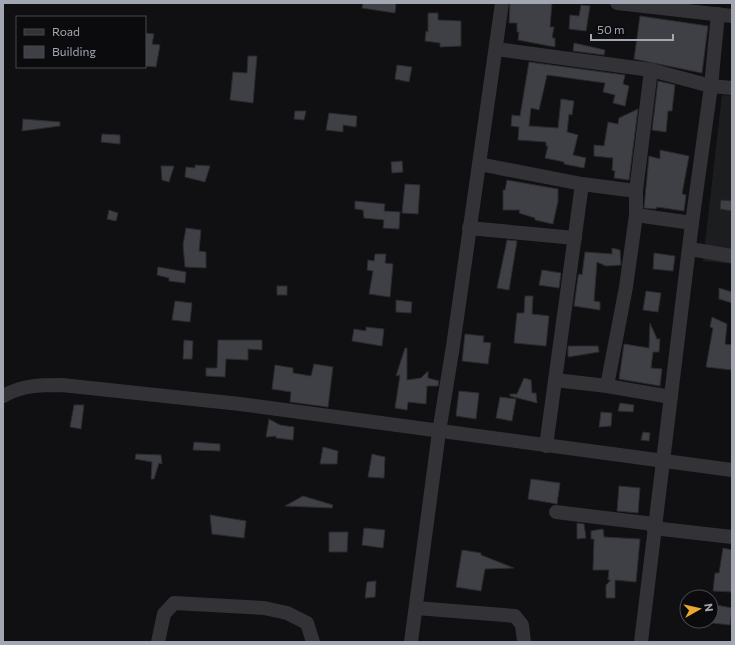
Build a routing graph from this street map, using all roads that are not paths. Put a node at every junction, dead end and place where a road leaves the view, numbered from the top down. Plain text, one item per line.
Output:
1 (502, 3) edge
2 (616, 3) edge
3 (725, 15) edge
4 (496, 49) junction
5 (651, 70) junction
6 (711, 86) junction
7 (732, 88) edge
8 (479, 164) junction
9 (582, 184) junction
10 (636, 192) junction
11 (636, 215) junction
12 (692, 223) junction
13 (469, 228) junction
14 (575, 238) junction
15 (690, 249) junction
16 (732, 256) edge
17 (555, 380) junction
18 (607, 386) junction
19 (3, 396) edge
20 (671, 397) junction
21 (439, 432) junction
22 (546, 446) junction
23 (662, 462) junction
24 (732, 470) edge
25 (556, 512) dead end
26 (653, 526) junction
27 (732, 537) edge
28 (416, 608) junction
29 (158, 642) edge
30 (313, 642) edge
31 (411, 642) edge
32 (524, 642) edge
33 (641, 642) edge

1 - 4 street
2 - 3 street
3 - 6 street
4 - 5 street
4 - 8 street
5 - 6 street
5 - 10 street
6 - 7 street
6 - 12 street
8 - 9 street
8 - 13 street
9 - 10 street
9 - 14 street
10 - 11 street
11 - 12 street
11 - 18 street
12 - 15 street
13 - 14 street
13 - 21 street
14 - 17 street
15 - 16 street
15 - 20 street
17 - 18 street
17 - 22 street
18 - 20 street
19 - 21 street
20 - 23 street
21 - 22 street
21 - 28 street
22 - 23 street
23 - 24 street
23 - 26 street
25 - 26 street
26 - 27 street
26 - 33 street
28 - 31 street
28 - 32 street
29 - 30 street

